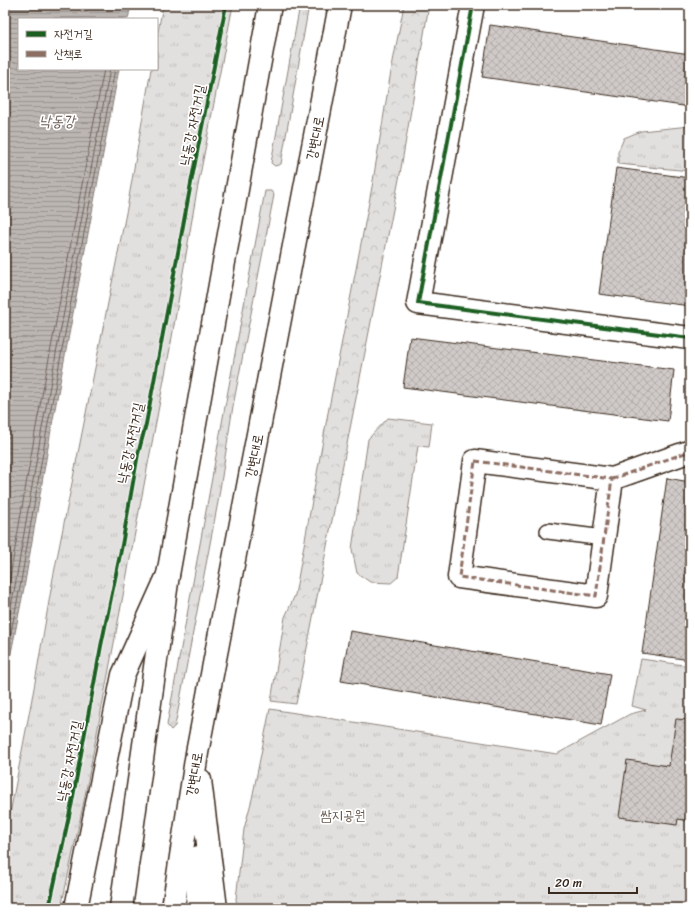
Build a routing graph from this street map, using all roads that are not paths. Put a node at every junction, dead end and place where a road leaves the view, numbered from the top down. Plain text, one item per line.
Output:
1 (270, 5) edge
2 (340, 5) edge
3 (473, 5) edge
4 (690, 338) edge
5 (690, 452) edge
6 (612, 479) junction
7 (548, 531) dead end
8 (604, 538) junction
9 (168, 575) junction
10 (197, 754) junction
11 (76, 908) edge
12 (120, 908) edge
13 (173, 908) edge
14 (197, 908) edge
15 (216, 908) edge

1 - 9 main road
2 - 10 main road, 강변대로
3 - 4 main road
5 - 6 main road
6 - 8 main road
6 - 8 main road
7 - 8 lane
9 - 11 main road
9 - 12 main road
10 - 13 main road, 강변대로
10 - 14 main road
10 - 15 main road

